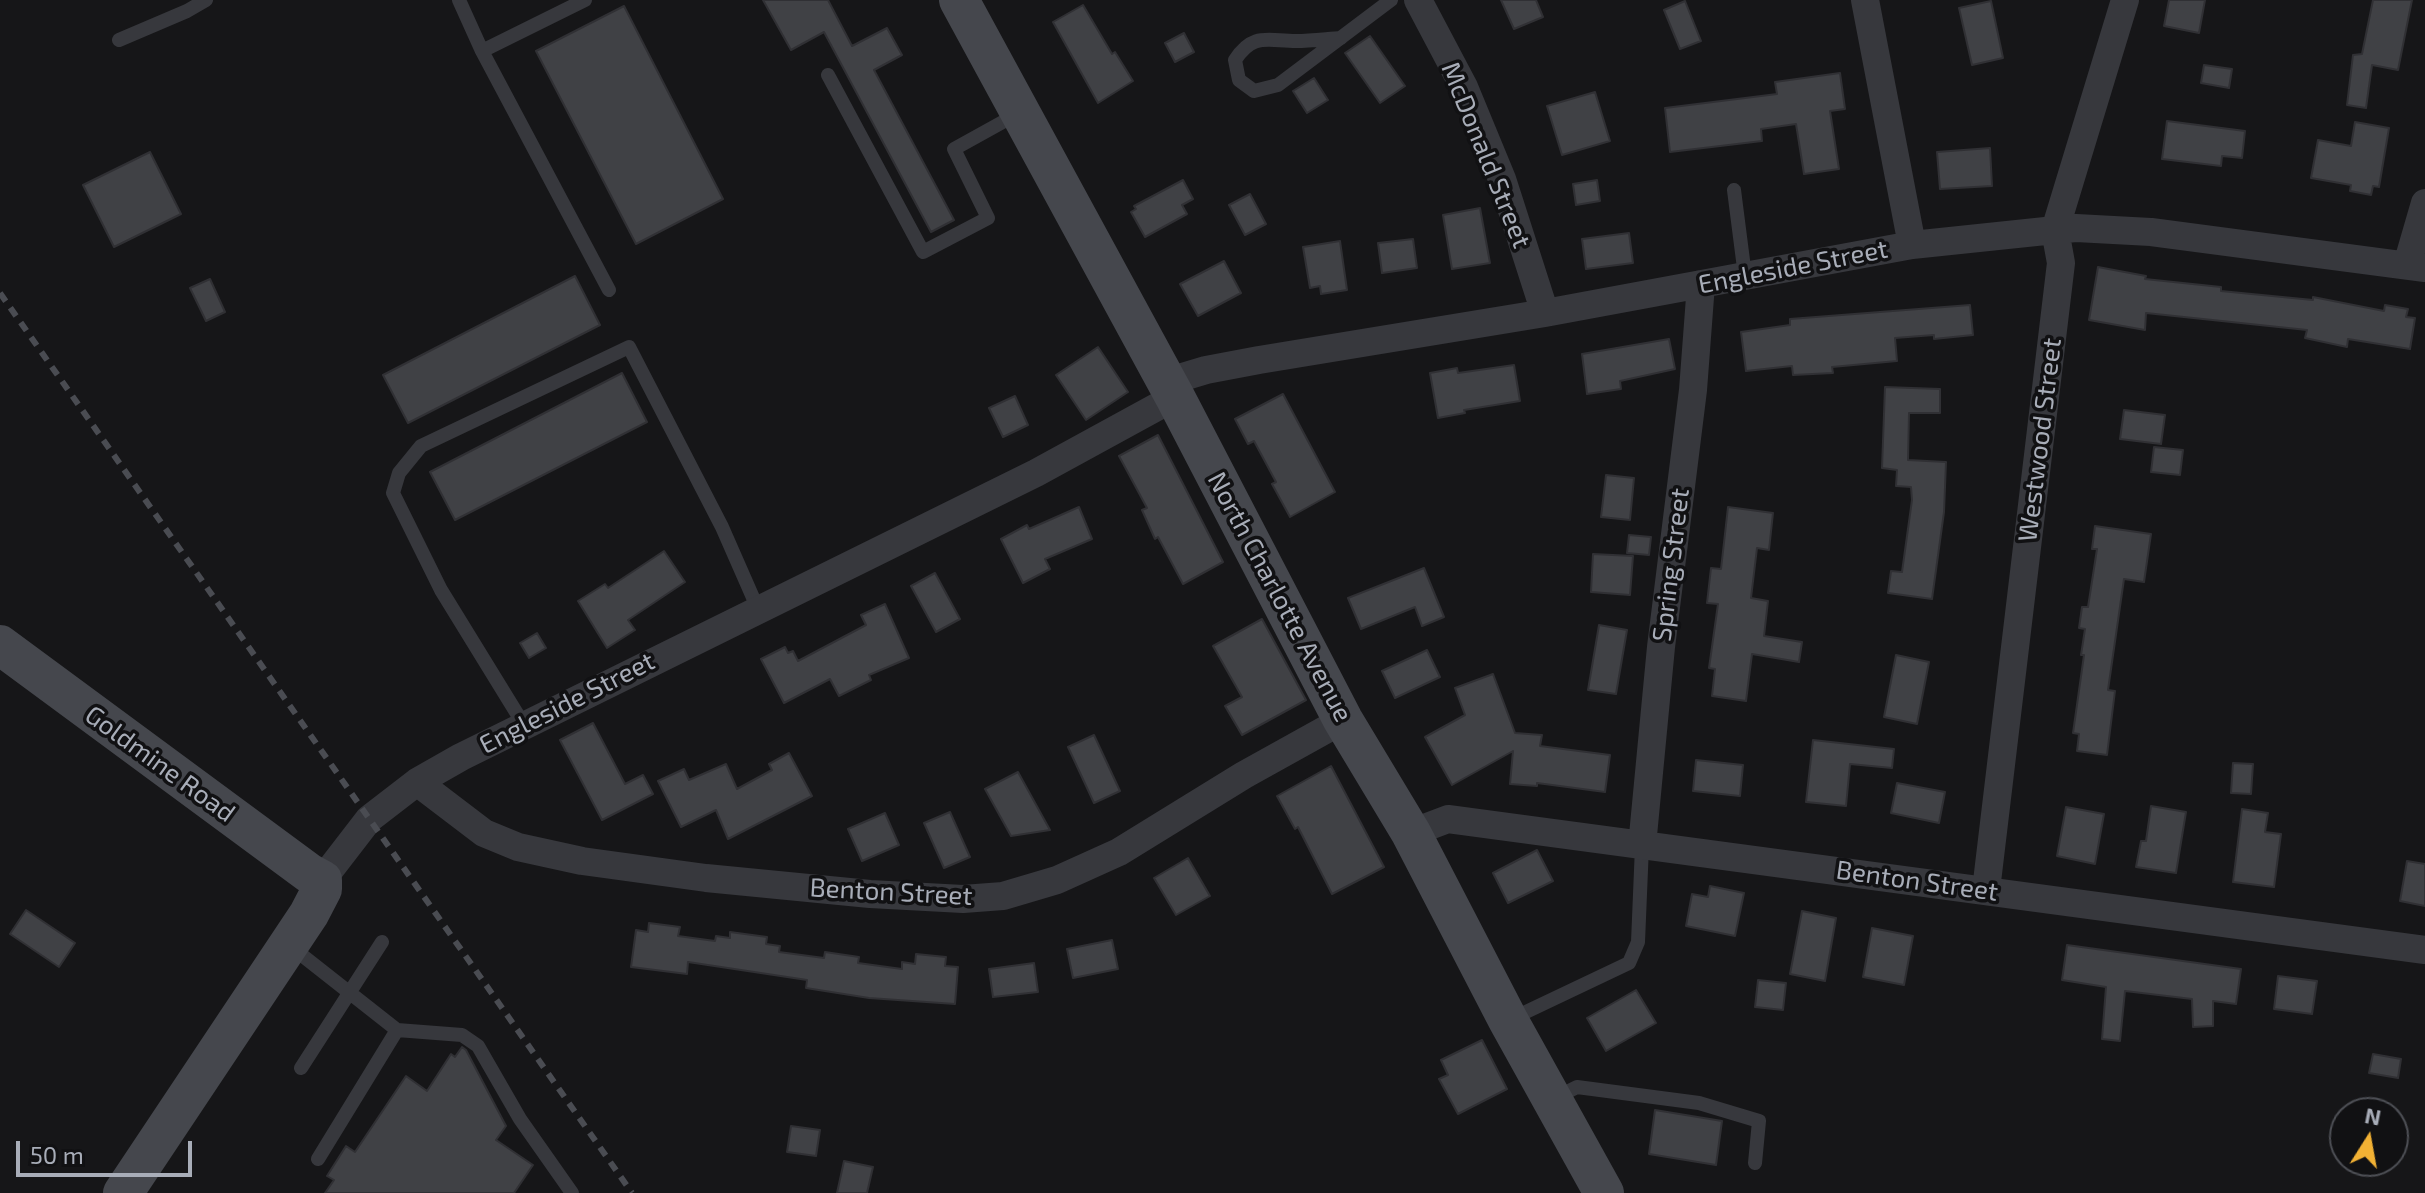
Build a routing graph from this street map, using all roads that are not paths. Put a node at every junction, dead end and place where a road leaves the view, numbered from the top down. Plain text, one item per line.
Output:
1 (206, 0) edge
2 (459, 0) edge
3 (585, 0) edge
4 (959, 0) edge
5 (1391, 0) edge
6 (1418, 0) edge
7 (1865, 0) edge
8 (2125, 0) edge
9 (1341, 38) junction
10 (119, 40) dead end
11 (482, 51) junction
12 (828, 75) dead end
13 (1019, 113) junction
14 (1734, 190) dead end
15 (2425, 203) edge
16 (2055, 230) junction
17 (1912, 245) junction
18 (2416, 266) edge
19 (1745, 276) junction
20 (1701, 284) junction
21 (609, 290) dead end
22 (1545, 313) junction
23 (1170, 390) junction
24 (758, 609) junction
25 (0, 645) edge
26 (1343, 720) junction
27 (524, 725) junction
28 (417, 782) junction
29 (1411, 833) junction
30 (1642, 846) junction
31 (322, 880) junction
32 (1986, 890) junction
33 (382, 942) dead end
34 (289, 945) junction
35 (2425, 950) edge
36 (349, 992) junction
37 (1508, 1020) junction
38 (397, 1030) junction
39 (301, 1068) dead end
40 (1553, 1099) junction
41 (318, 1159) dead end
42 (1755, 1163) dead end
43 (123, 1193) edge
44 (572, 1193) edge
45 (1604, 1193) edge

1 - 10 lane
2 - 11 lane
3 - 11 lane
4 - 13 main road, North Charlotte Avenue
5 - 9 lane
6 - 22 street, McDonald Street
7 - 17 street
8 - 16 street, Westwood Street
9 - 9 lane
11 - 21 lane
12 - 13 lane
13 - 23 main road, North Charlotte Avenue
14 - 19 lane
15 - 18 street
16 - 17 street, Engleside Street
16 - 18 street, Engleside Street
16 - 32 street, Westwood Street
17 - 19 street, Engleside Street
19 - 20 street, Engleside Street
20 - 22 street, Engleside Street
20 - 30 street, Spring Street
22 - 23 street, Engleside Street
23 - 24 street, Engleside Street
23 - 26 main road, North Charlotte Avenue
24 - 27 street, Engleside Street
24 - 27 lane
25 - 31 main road, Goldmine Road
26 - 28 street, Benton Street
26 - 29 main road, North Charlotte Avenue
27 - 28 street, Engleside Street
28 - 31 street, Engleside Street
29 - 30 street, Benton Street
29 - 37 main road, North Charlotte Avenue
30 - 32 street, Benton Street
30 - 37 lane
31 - 34 main road, Engleside Street
32 - 35 street, Benton Street
33 - 36 lane
34 - 36 lane
34 - 43 main road, Engleside Street
36 - 38 lane
36 - 39 lane
37 - 40 main road, North Charlotte Avenue
38 - 41 lane
38 - 44 lane
40 - 42 lane
40 - 45 main road, North Charlotte Avenue

